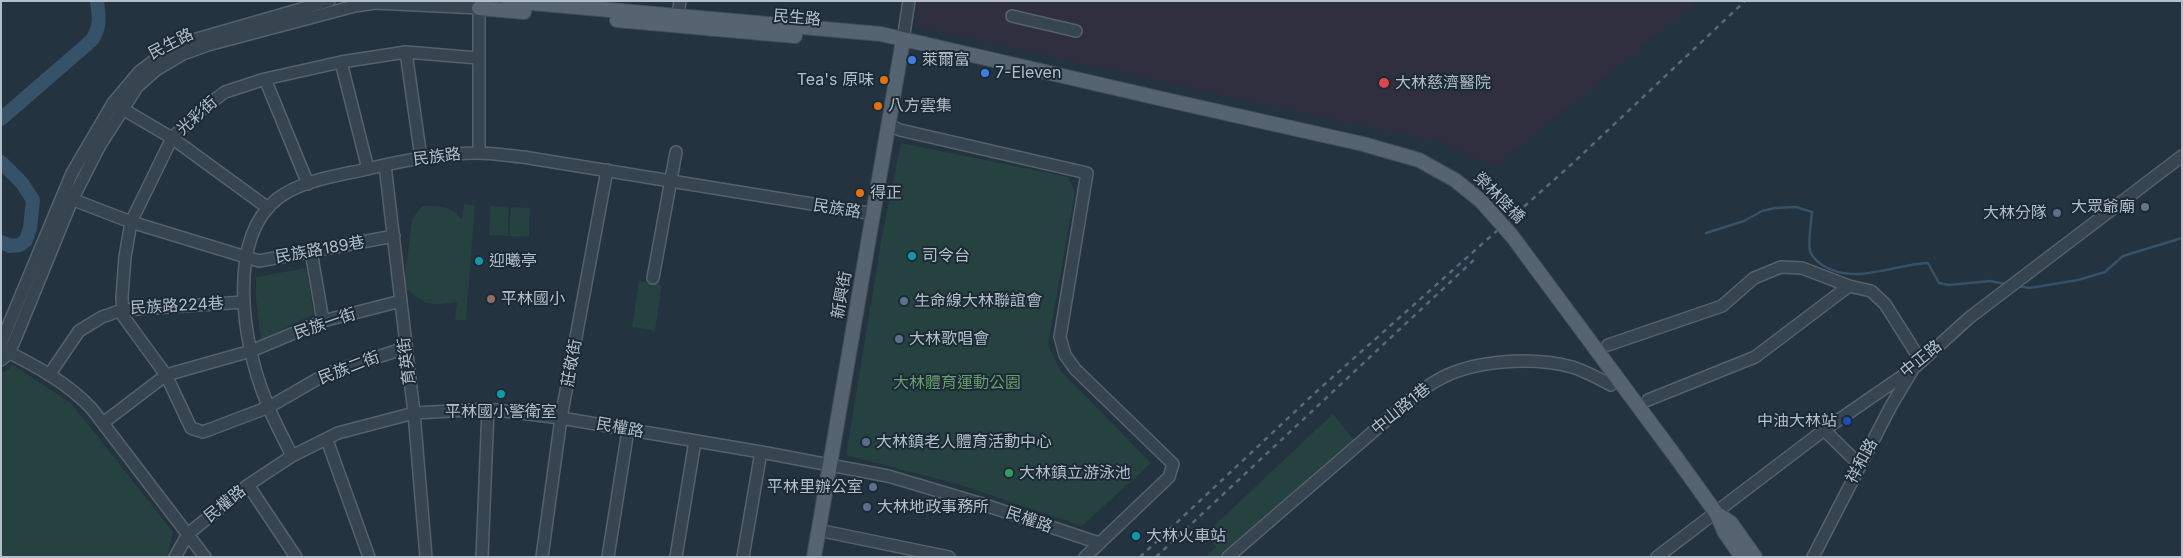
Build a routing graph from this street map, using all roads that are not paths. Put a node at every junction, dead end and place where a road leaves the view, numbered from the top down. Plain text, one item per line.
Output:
1 (329, 1) edge
2 (509, 1) edge
3 (909, 1) edge
4 (474, 4) edge
5 (679, 8) edge
6 (1012, 16) dead end
7 (1076, 31) dead end
8 (903, 40) junction
9 (406, 52) junction
10 (478, 58) junction
11 (341, 62) junction
12 (265, 79) junction
13 (1167, 100) joint
14 (118, 105) junction
15 (889, 125) junction
16 (172, 138) junction
17 (676, 152) dead end
18 (478, 153) junction
19 (2182, 156) edge
20 (421, 158) junction
21 (385, 165) junction
22 (368, 169) junction
23 (607, 170) junction
24 (671, 181) junction
25 (308, 184) junction
26 (67, 198) junction
27 (268, 208) junction
28 (874, 214) junction
29 (132, 222) junction
30 (394, 236) junction
31 (311, 251) junction
32 (246, 256) junction
33 (653, 278) dead end
34 (1849, 286) junction
35 (401, 301) junction
36 (244, 302) junction
37 (122, 310) junction
38 (323, 321) junction
39 (1, 342) edge
40 (1608, 344) dead end
41 (405, 348) junction
42 (251, 351) junction
43 (4, 354) edge
44 (1917, 364) junction
45 (49, 375) junction
46 (166, 375) junction
47 (1610, 385) dead end
48 (1648, 400) dead end
49 (269, 407) junction
50 (488, 410) junction
51 (414, 413) junction
52 (561, 418) junction
53 (103, 424) junction
54 (628, 430) junction
55 (1824, 430) junction
56 (326, 440) junction
57 (695, 441) junction
58 (761, 452) junction
59 (292, 456) junction
60 (830, 464) junction
61 (1860, 465) junction
62 (248, 485) junction
63 (1716, 513) junction
64 (818, 530) junction
65 (188, 534) junction
66 (1099, 543) junction
67 (911, 553) edge
68 (175, 557) edge
69 (205, 557) edge
70 (296, 557) edge
71 (369, 557) edge
72 (426, 557) edge
73 (482, 557) edge
74 (542, 557) edge
75 (608, 557) edge
76 (676, 557) edge
77 (743, 557) edge
78 (814, 557) edge
79 (949, 557) edge
80 (1085, 557) edge
81 (1228, 557) edge
82 (1657, 557) edge
83 (1742, 557) edge
84 (1754, 557) edge
85 (1813, 557) edge

1 - 14 street
2 - 5 main road, 民生路
3 - 8 street
4 - 8 main road, 民生路
4 - 10 street
4 - 14 street, 民生路
5 - 8 main road, 民生路
6 - 7 street
8 - 13 main road, 民生路
8 - 15 main road, 新興街
9 - 10 street, 光彩街
9 - 11 street, 光彩街
9 - 20 street
10 - 18 street
11 - 12 street, 光彩街
11 - 22 street
12 - 16 street, 光彩街
12 - 25 street
13 - 63 main road, 榮林陸橋, bridge
14 - 16 street
14 - 26 street, 民生路
15 - 28 main road, 新興街
15 - 66 street
16 - 27 street
16 - 29 street, 光彩街
17 - 24 street
18 - 20 street, 民族路
18 - 23 street, 民族路
19 - 44 street, 中正路
20 - 21 street, 民族路
21 - 22 street, 民族路
21 - 30 street, 育英街
22 - 25 street, 民族路
23 - 24 street, 民族路
23 - 52 street, 莊敬街
24 - 28 street, 民族路
24 - 33 street
25 - 27 street, 民族路
26 - 29 street, 民族路189巷
26 - 39 street
26 - 43 street, 民生路
27 - 32 street, 民族路
28 - 60 main road, 新興街
29 - 32 street, 民族路189巷
29 - 37 street, 光彩街
30 - 31 street, 民族路189巷
30 - 35 street, 育英街
31 - 32 street, 民族路189巷
31 - 38 street
32 - 36 street, 民族路
34 - 40 street
34 - 44 street
34 - 48 street
35 - 38 street, 民族一街
35 - 41 street, 育英街
36 - 37 street, 民族路224巷
36 - 42 street, 民族路
37 - 45 street, 民族路224巷
37 - 46 street
38 - 42 street, 民族一街
41 - 49 street, 民族二街
41 - 51 street, 育英街
42 - 46 street, 民族一街
42 - 49 street, 民族路
43 - 45 street
44 - 55 street, 中正路
44 - 61 street, 祥和路
45 - 53 street
46 - 49 street, 民族二街
46 - 53 street
47 - 81 street, 中山路1巷
49 - 59 street, 民族路
50 - 51 street, 民權路
50 - 52 street, 民權路
50 - 73 street
51 - 56 street, 民權路
51 - 72 street, 育英街
52 - 54 street, 民權路
52 - 74 street, 莊敬街
53 - 65 street
54 - 57 street, 民權路
54 - 75 street
55 - 61 street
55 - 63 street, 中正路
56 - 59 street, 民權路
56 - 71 street
57 - 58 street, 民權路
57 - 76 street
58 - 60 street, 民權路
58 - 77 street
59 - 62 street, 民權路
60 - 64 main road, 新興街
60 - 66 street, 民權路
61 - 85 street, 祥和路
62 - 65 street, 民權路
62 - 70 street
63 - 82 street, 中正路
63 - 83 main road
63 - 84 main road
64 - 67 street
64 - 78 main road, 新興街
65 - 68 street, 民權路
65 - 69 street
66 - 80 street
67 - 79 street

